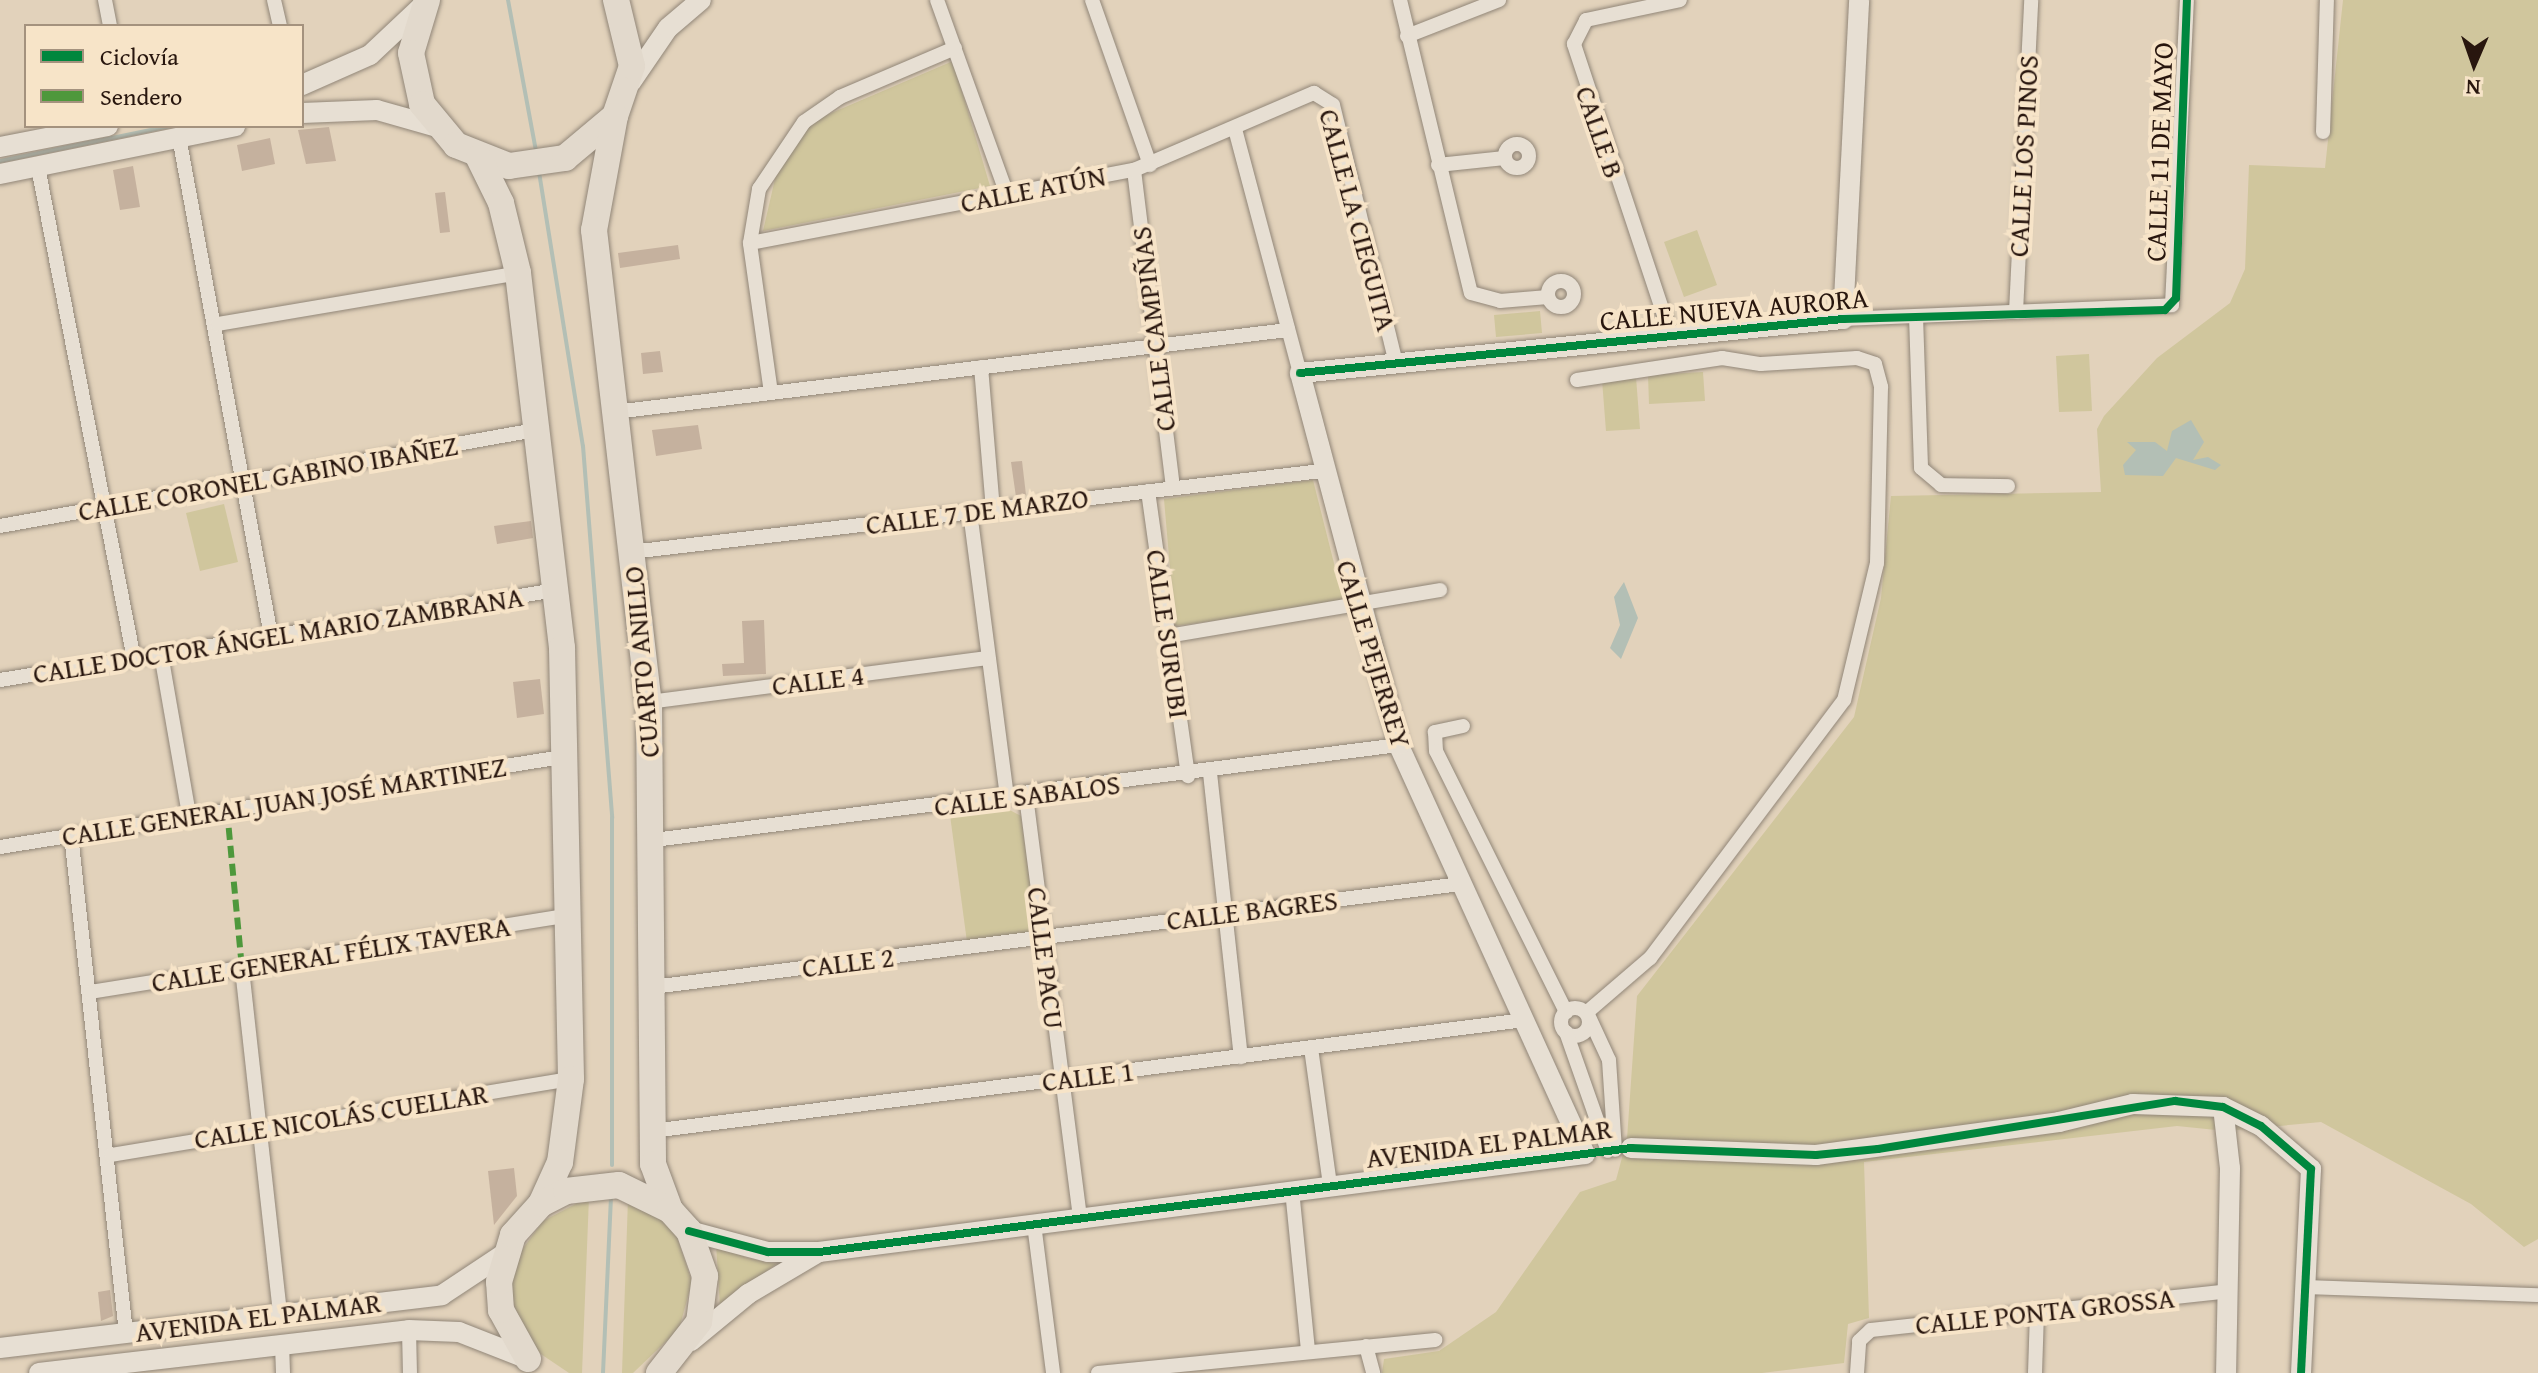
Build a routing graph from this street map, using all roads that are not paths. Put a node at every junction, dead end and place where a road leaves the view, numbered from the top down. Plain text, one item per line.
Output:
1 (105, 0) edge
2 (274, 0) edge
3 (616, 0) edge
4 (701, 0) edge
5 (937, 0) edge
6 (1400, 0) edge
7 (1680, 0) edge
8 (1859, 0) edge
9 (2031, 0) edge
10 (2187, 0) edge
11 (2327, 0) edge
12 (426, 1) edge
13 (1094, 1) edge
14 (1497, 1) edge
15 (1660, 2) edge
16 (110, 24) edge
17 (280, 24) edge
18 (1407, 36) junction
19 (955, 48) junction
20 (304, 84) edge
21 (627, 89) junction
22 (1304, 95) joint
23 (304, 113) edge
24 (615, 116) junction
25 (437, 127) junction
26 (98, 128) edge
27 (225, 128) edge
28 (1235, 129) junction
29 (2323, 132) dead end
30 (179, 137) junction
31 (0, 147) edge
32 (479, 158) junction
33 (1505, 158) dead end
34 (1150, 165) junction
35 (1438, 165) junction
36 (38, 167) junction
37 (1134, 170) junction
38 (0, 174) edge
39 (1007, 194) junction
40 (750, 243) junction
41 (518, 273) junction
42 (1548, 297) dead end
43 (2172, 305) joint
44 (2016, 312) junction
45 (1916, 316) junction
46 (1843, 319) junction
47 (218, 324) junction
48 (1288, 330) junction
49 (1671, 336) junction
50 (1154, 346) junction
51 (1396, 363) junction
52 (981, 367) junction
53 (1300, 373) junction
54 (1577, 380) dead end
55 (771, 393) junction
56 (615, 412) junction
57 (535, 430) junction
58 (1322, 471) junction
59 (244, 483) junction
60 (2008, 486) dead end
61 (1173, 488) junction
62 (1148, 491) junction
63 (105, 508) junction
64 (993, 510) junction
65 (970, 512) junction
66 (0, 526) edge
67 (631, 552) junction
68 (556, 590) junction
69 (1440, 590) dead end
70 (1357, 607) junction
71 (271, 636) junction
72 (1168, 636) junction
73 (161, 654) junction
74 (988, 658) junction
75 (134, 659) junction
76 (0, 680) edge
77 (649, 702) junction
78 (1463, 726) dead end
79 (1399, 745) junction
80 (568, 756) junction
81 (1210, 773) junction
82 (1188, 776) junction
83 (1026, 796) junction
84 (1007, 798) junction
85 (189, 815) junction
86 (71, 835) junction
87 (654, 840) junction
88 (0, 847) edge
89 (1460, 884) junction
90 (1225, 913) junction
91 (571, 915) junction
92 (1043, 936) junction
93 (242, 969) junction
94 (653, 987) junction
95 (90, 992) junction
96 (1566, 1012) junction
97 (1587, 1015) junction
98 (1525, 1020) junction
99 (1566, 1032) junction
100 (1311, 1048) junction
101 (1241, 1057) junction
102 (571, 1079) junction
103 (1061, 1079) junction
104 (2223, 1107) junction
105 (263, 1127) junction
106 (652, 1131) junction
107 (1618, 1150) junction
108 (1585, 1154) junction
109 (111, 1155) junction
110 (1330, 1185) junction
111 (1292, 1190) junction
112 (541, 1204) junction
113 (670, 1210) junction
114 (1080, 1216) junction
115 (1034, 1224) junction
116 (689, 1231) junction
117 (819, 1252) junction
118 (504, 1254) junction
119 (2305, 1287) junction
120 (2228, 1291) junction
121 (2538, 1295) edge
122 (308, 1312) junction
123 (2037, 1313) junction
124 (280, 1315) junction
125 (409, 1330) junction
126 (126, 1333) junction
127 (312, 1340) junction
128 (1435, 1340) dead end
129 (282, 1344) junction
130 (1366, 1346) junction
131 (0, 1348) edge
132 (1308, 1351) junction
133 (673, 1362) edge
134 (151, 1366) edge
135 (536, 1368) edge
136 (1216, 1368) edge
137 (39, 1373) edge
138 (283, 1373) edge
139 (410, 1373) edge
140 (1053, 1373) edge
141 (1098, 1373) edge
142 (1373, 1373) edge
143 (1857, 1373) edge
144 (2035, 1373) edge
145 (2226, 1373) edge
146 (2301, 1373) edge

1 - 16 street
2 - 17 street
3 - 21 highway
4 - 21 street
5 - 19 street
6 - 18 street
7 - 15 street, CALLE B
8 - 46 street
9 - 44 street, CALLE LOS PINOS
10 - 43 street, CALLE 11 DE MAYO
11 - 29 street
12 - 20 street
12 - 25 highway
13 - 34 street
14 - 18 street
15 - 49 street, CALLE B
18 - 35 street
19 - 39 street
19 - 40 street
21 - 24 highway
22 - 28 street, CALLE ATÚN
22 - 51 street, CALLE LA CIEGUITA
23 - 25 street
24 - 32 highway
24 - 56 highway, CUARTO ANILLO
25 - 32 highway
26 - 31 street
27 - 30 street
28 - 34 street, CALLE ATÚN
28 - 48 street, CALLE PEJERREY
30 - 36 street
30 - 47 street
32 - 41 highway
33 - 35 street
34 - 37 street, CALLE ATÚN
35 - 42 street
36 - 38 street
36 - 63 street
37 - 39 street, CALLE ATÚN
37 - 50 street, CALLE CAMPIÑAS
39 - 40 street, CALLE ATÚN
40 - 55 street
41 - 47 street
41 - 57 highway
43 - 44 street, CALLE NUEVA AURORA
44 - 45 street, CALLE NUEVA AURORA
45 - 46 street, CALLE NUEVA AURORA
45 - 60 street
46 - 49 street, CALLE NUEVA AURORA
47 - 59 street
48 - 50 street
48 - 53 street, CALLE PEJERREY
49 - 51 street, CALLE NUEVA AURORA
50 - 52 street
50 - 61 street, CALLE CAMPIÑAS
51 - 53 street, CALLE NUEVA AURORA
52 - 55 street
52 - 64 street
53 - 58 street, CALLE PEJERREY
54 - 97 street
55 - 56 street
56 - 67 highway, CUARTO ANILLO
57 - 59 street, CALLE CORONEL GABINO IBAÑEZ
57 - 68 highway
58 - 61 street, CALLE 7 DE MARZO
58 - 70 street, CALLE PEJERREY
59 - 63 street, CALLE CORONEL GABINO IBAÑEZ
59 - 71 street
61 - 62 street, CALLE 7 DE MARZO
62 - 64 street, CALLE 7 DE MARZO
62 - 72 street, CALLE SURUBI
63 - 66 street, CALLE CORONEL GABINO IBAÑEZ
63 - 75 street
64 - 65 street, CALLE 7 DE MARZO
65 - 67 street, CALLE 7 DE MARZO
65 - 74 street
67 - 77 highway, CUARTO ANILLO
68 - 71 street, CALLE DOCTOR ÁNGEL MARIO ZAMBRANA
68 - 80 highway
69 - 70 street
70 - 72 street
70 - 79 street, CALLE PEJERREY
71 - 73 street, CALLE DOCTOR ÁNGEL MARIO ZAMBRANA
72 - 82 street, CALLE SURUBI
73 - 75 street, CALLE DOCTOR ÁNGEL MARIO ZAMBRANA
73 - 85 street
74 - 77 street, CALLE 4
74 - 84 street
75 - 76 street, CALLE DOCTOR ÁNGEL MARIO ZAMBRANA
77 - 87 highway, CUARTO ANILLO
78 - 96 street
79 - 81 street, CALLE SABALOS
79 - 89 street, CALLE PEJERREY
80 - 85 street, CALLE GENERAL JUAN JOSÉ MARTINEZ
80 - 91 highway
81 - 82 street, CALLE SABALOS
81 - 90 street
82 - 83 street, CALLE SABALOS
83 - 84 street, CALLE SABALOS
83 - 92 street, CALLE PACU
84 - 87 street, CALLE SABALOS
85 - 86 street, CALLE GENERAL JUAN JOSÉ MARTINEZ
86 - 88 street, CALLE GENERAL JUAN JOSÉ MARTINEZ
86 - 95 street
87 - 94 highway, CUARTO ANILLO
89 - 90 street, CALLE BAGRES
89 - 98 street, CALLE PEJERREY
90 - 92 street, CALLE BAGRES
90 - 101 street
91 - 93 street, CALLE GENERAL FÉLIX TAVERA
91 - 102 highway
92 - 94 street, CALLE 2
92 - 103 street, CALLE PACU
93 - 95 street, CALLE GENERAL FÉLIX TAVERA
93 - 105 street
94 - 106 highway, CUARTO ANILLO
95 - 109 street
96 - 97 street
96 - 99 street
97 - 99 street
97 - 107 street
98 - 100 street, CALLE 1
98 - 108 street, CALLE PEJERREY
99 - 107 street
100 - 101 street, CALLE 1
100 - 110 street
101 - 103 street, CALLE 1
102 - 105 street, CALLE NICOLÁS CUELLAR
102 - 112 highway
103 - 106 street, CALLE 1
103 - 114 street, CALLE PACU
104 - 107 street, AVENIDA EL PALMAR
104 - 119 street, AVENIDA EL PALMAR
104 - 120 street
105 - 109 street, CALLE NICOLÁS CUELLAR
105 - 124 street
106 - 113 highway, CUARTO ANILLO
107 - 108 street, AVENIDA EL PALMAR
108 - 110 street, AVENIDA EL PALMAR
109 - 126 street
110 - 111 street, AVENIDA EL PALMAR
111 - 114 street, AVENIDA EL PALMAR
111 - 132 street
112 - 113 highway
112 - 118 highway
113 - 116 highway
114 - 115 street, AVENIDA EL PALMAR
115 - 117 street, AVENIDA EL PALMAR
115 - 140 street
116 - 117 street, AVENIDA EL PALMAR
116 - 133 highway
117 - 133 street, AVENIDA EL PALMAR
118 - 122 street, AVENIDA EL PALMAR
118 - 135 highway
119 - 121 street
119 - 146 street, AVENIDA EL PALMAR
120 - 123 street, CALLE PONTA GROSSA
120 - 145 street
122 - 124 street, AVENIDA EL PALMAR
122 - 127 street
123 - 143 street, CALLE PONTA GROSSA
123 - 144 street
124 - 126 street, AVENIDA EL PALMAR
125 - 127 street, AVENIDA EL PALMAR
125 - 135 street, AVENIDA EL PALMAR
125 - 139 street
126 - 131 street, AVENIDA EL PALMAR
127 - 129 street, AVENIDA EL PALMAR
128 - 130 street
129 - 134 street, AVENIDA EL PALMAR
129 - 138 street
130 - 132 street
130 - 142 street
132 - 136 street
134 - 137 street, AVENIDA EL PALMAR
136 - 141 street

